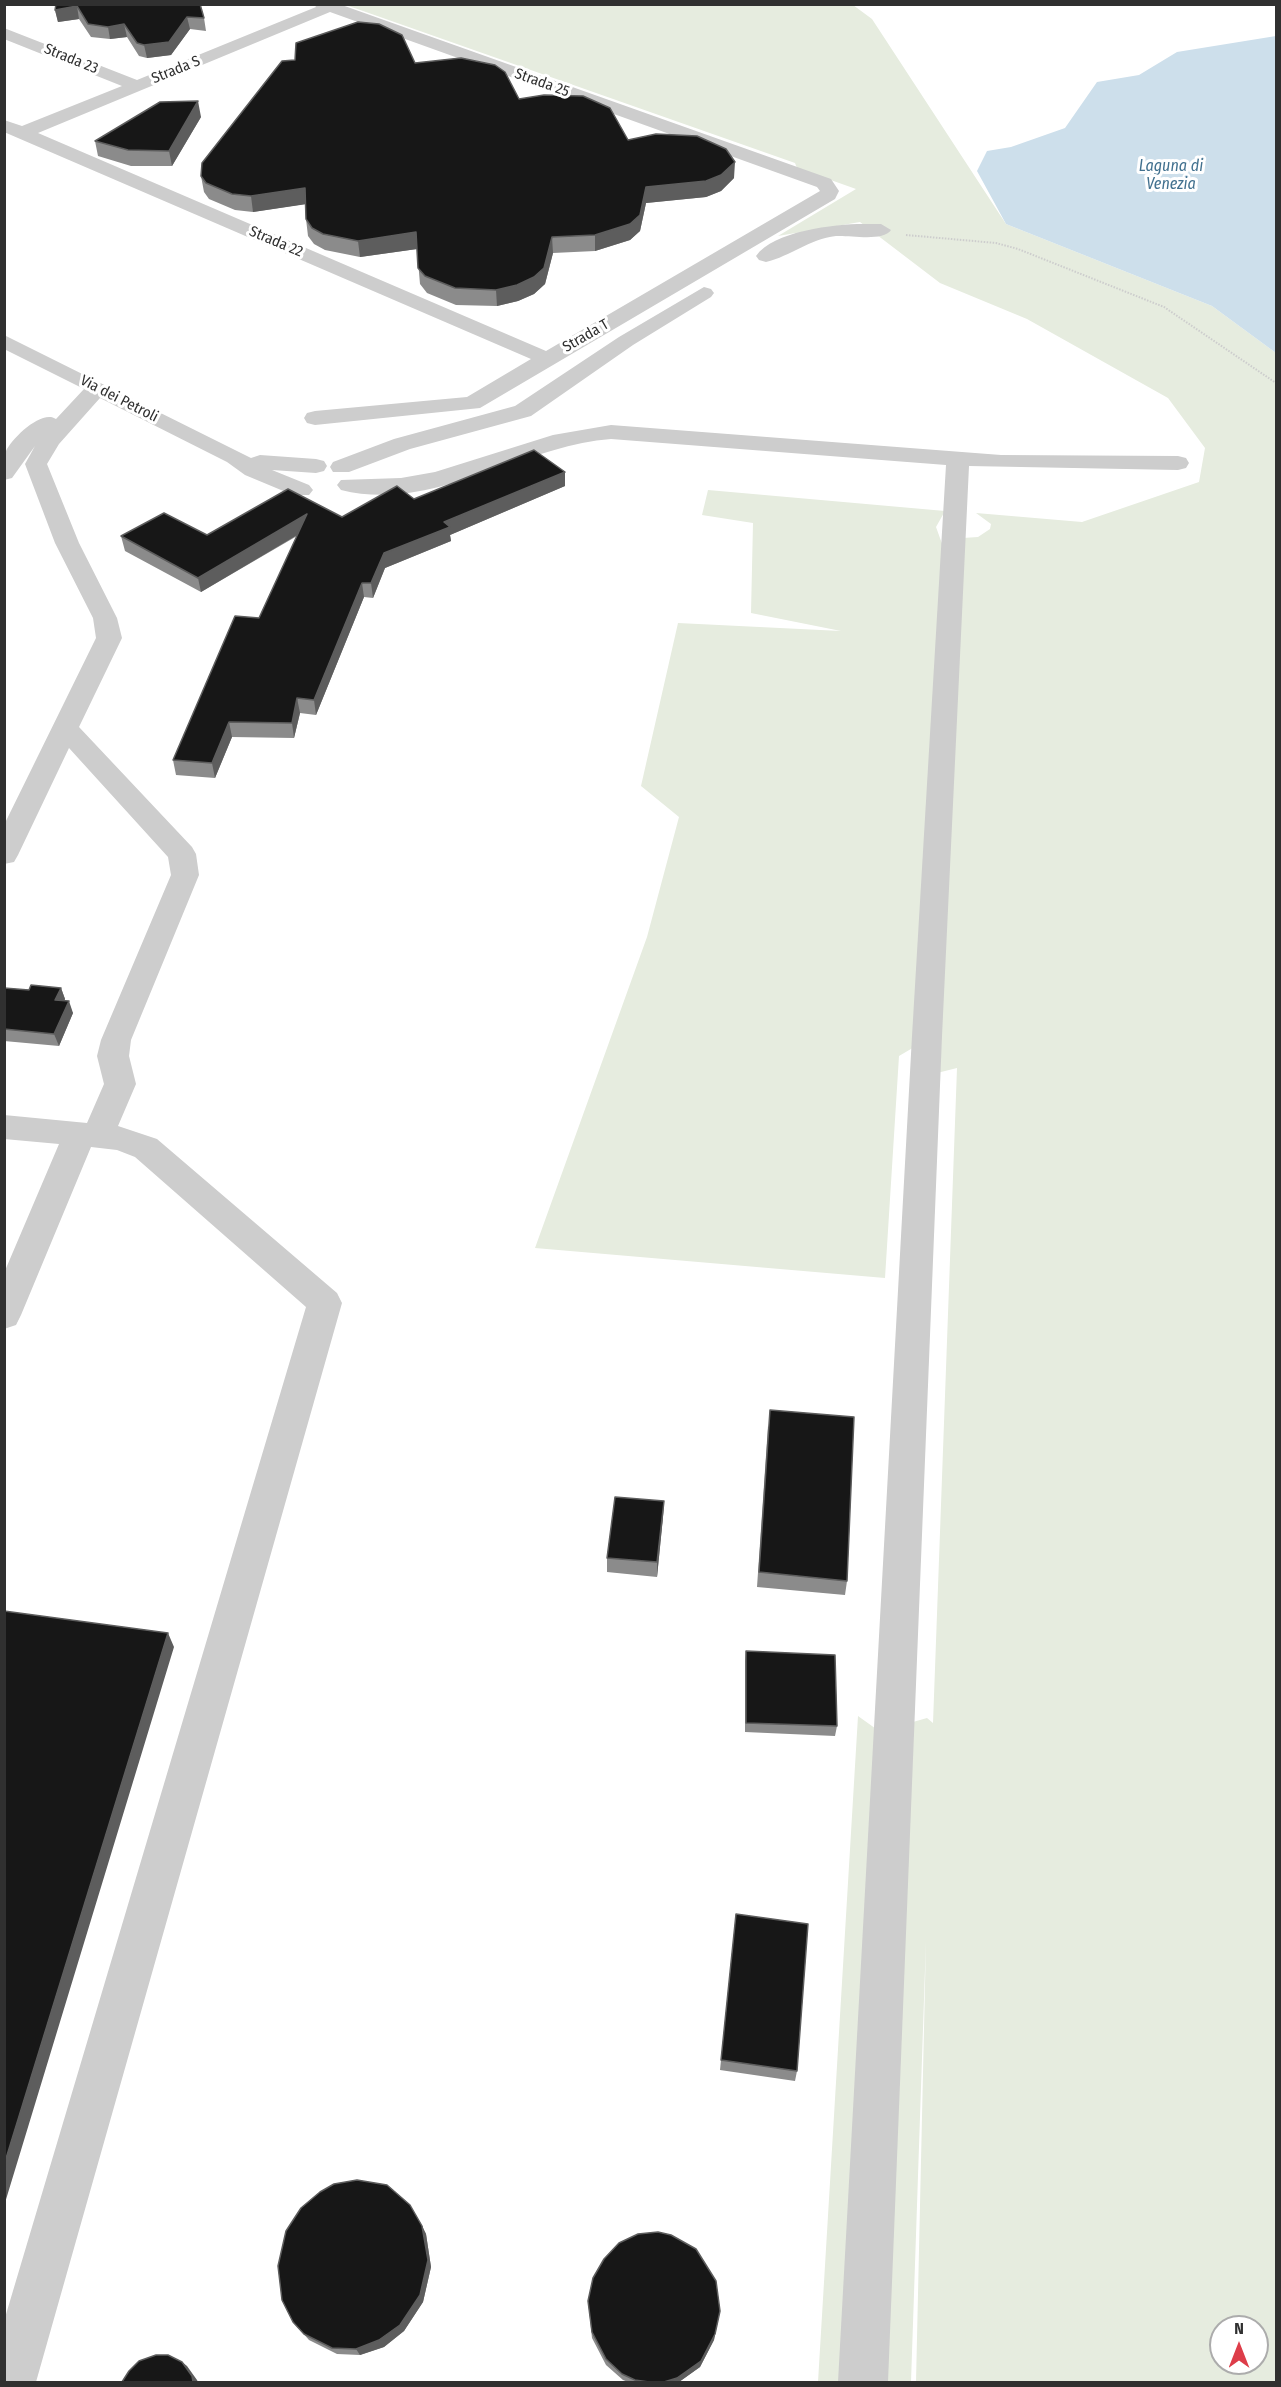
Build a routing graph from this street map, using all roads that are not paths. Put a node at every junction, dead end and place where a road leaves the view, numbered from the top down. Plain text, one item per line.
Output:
1 (325, 6) edge
2 (4, 33) edge
3 (138, 86) junction
4 (13, 129) edge
5 (829, 187) joint
6 (881, 230) road end
7 (749, 266) dead end
8 (720, 283) dead end
9 (4, 341) edge
10 (548, 359) junction
11 (88, 383) junction
12 (315, 418) dead end
13 (235, 457) junction
14 (958, 459) junction
15 (1178, 463) dead end
16 (316, 466) junction
17 (4, 473) edge
18 (345, 476) junction
19 (301, 489) junction
20 (66, 729) junction
21 (4, 855) edge
22 (4, 1127) edge
23 (88, 1135) junction
24 (4, 1315) edge
25 (11, 2382) edge
26 (863, 2382) edge

1 - 3 street, Strada S
1 - 5 street, Strada 25
2 - 3 street, Strada 23
3 - 4 street, Strada S
4 - 10 street, Strada 22
5 - 10 street, Strada T
6 - 7 street
8 - 18 street, Via dei Petroli
9 - 11 street, Via dei Petroli
10 - 12 street, Strada T
11 - 13 street, Via dei Petroli
11 - 17 street
11 - 20 street
13 - 16 street, Via dei Petroli
13 - 19 street, Via dei Petroli
14 - 15 street, Via dei Petroli
14 - 18 street, Via dei Petroli
14 - 26 street
16 - 18 street, Via dei Petroli
16 - 19 street
18 - 19 street, Via dei Petroli
20 - 21 street
20 - 23 street
22 - 23 street
23 - 24 street
23 - 25 street

